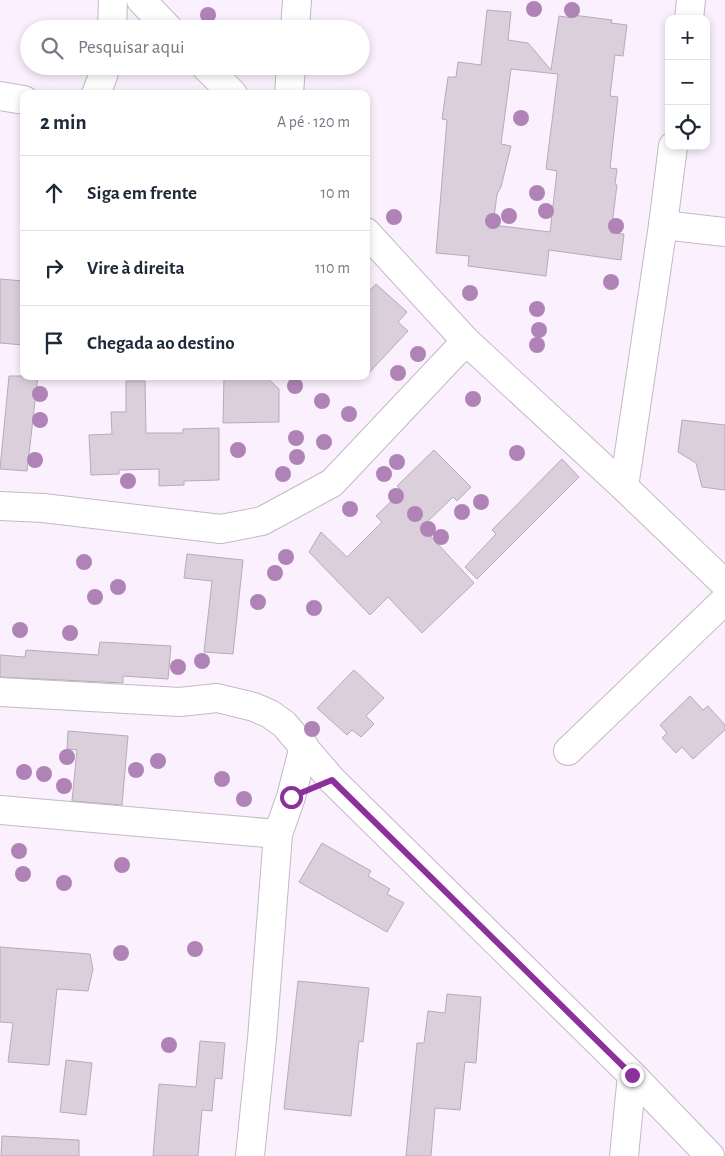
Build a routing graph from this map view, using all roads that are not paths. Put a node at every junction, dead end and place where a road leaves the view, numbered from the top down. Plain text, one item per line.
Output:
1 (113, 0) edge
2 (141, 0) edge
3 (298, 0) edge
4 (691, 0) edge
5 (689, 15) edge
6 (112, 20) edge
7 (160, 20) edge
8 (296, 20) edge
9 (103, 75) edge
10 (215, 75) edge
11 (290, 75) edge
12 (98, 90) edge
13 (229, 90) edge
14 (289, 90) edge
15 (0, 96) edge
16 (20, 99) edge
17 (672, 150) edge
18 (663, 225) junction
19 (725, 232) edge
20 (370, 236) edge
21 (466, 341) junction
22 (624, 487) junction
23 (0, 506) edge
24 (725, 584) edge
25 (725, 600) edge
26 (0, 692) edge
27 (304, 746) junction
28 (568, 751) dead end
29 (332, 780) junction
30 (291, 797) junction
31 (0, 810) edge
32 (278, 834) junction
33 (632, 1075) junction
34 (250, 1156) edge
35 (624, 1156) edge
36 (710, 1156) edge

1 - 6 street
2 - 7 street
3 - 8 street
4 - 5 street
9 - 12 street
10 - 13 street
11 - 14 street
15 - 16 street
17 - 18 street
18 - 19 street
18 - 22 street
20 - 21 street
21 - 22 street
21 - 23 street
22 - 24 street
25 - 28 street
26 - 27 street
27 - 29 street
27 - 30 street
29 - 30 street
29 - 33 street
30 - 32 street
31 - 32 street
32 - 34 street
33 - 35 street
33 - 36 street

